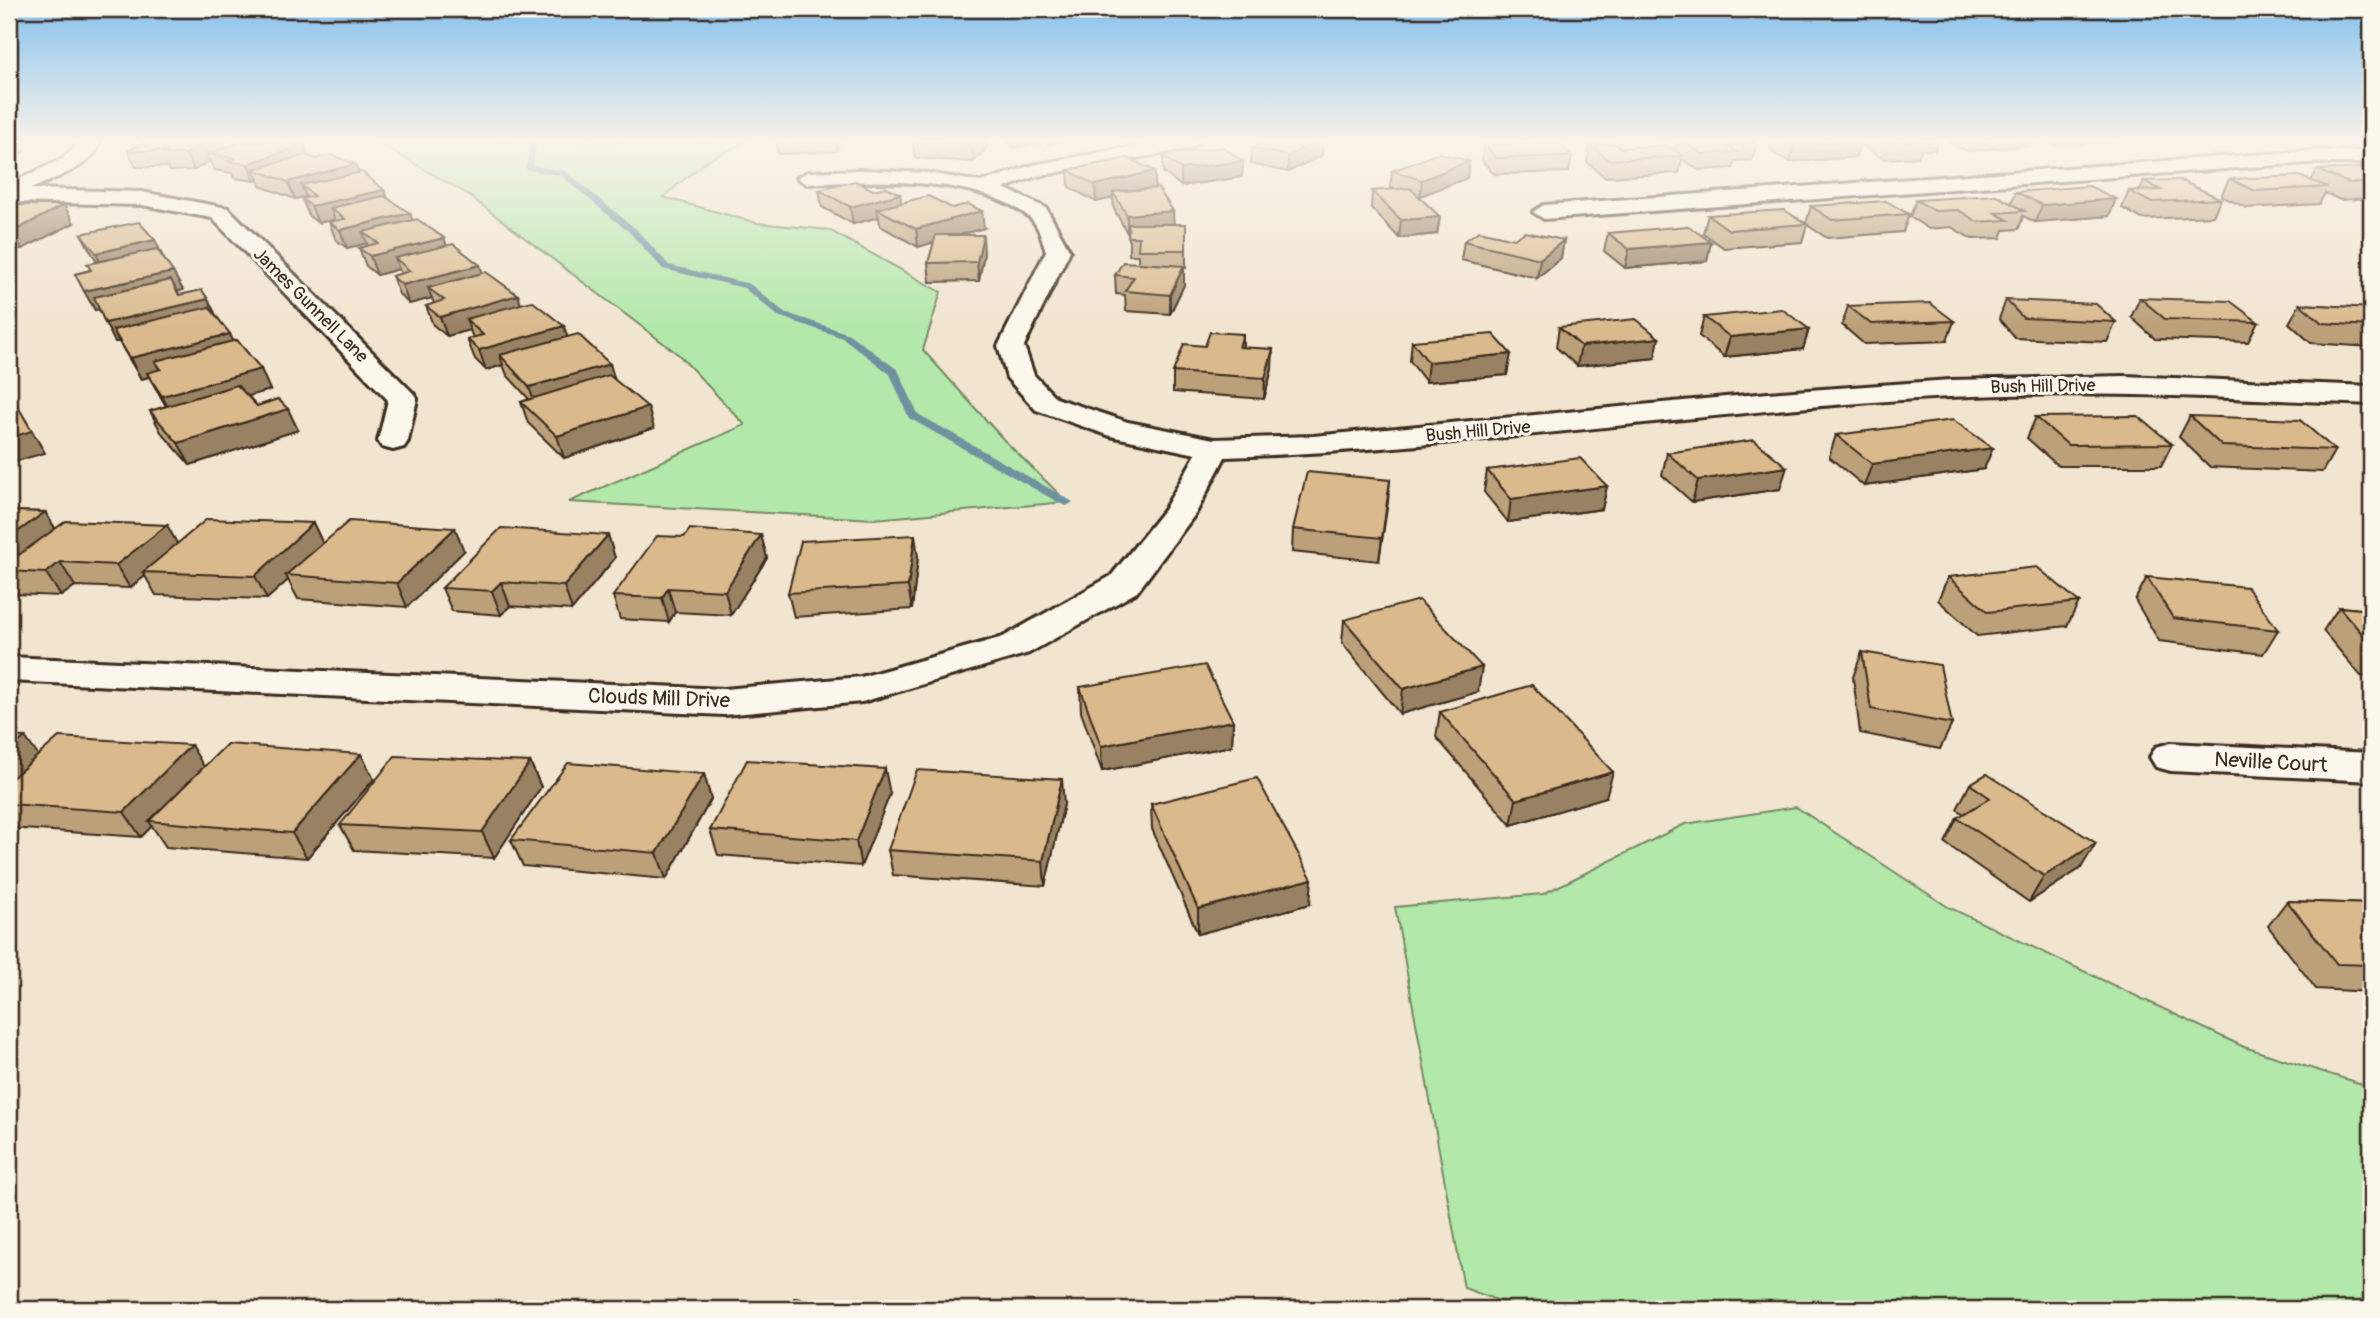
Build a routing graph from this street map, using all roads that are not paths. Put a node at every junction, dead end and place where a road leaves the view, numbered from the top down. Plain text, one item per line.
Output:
1 (188, 204) edge
2 (1019, 204) edge
3 (1660, 204) edge
4 (1544, 212) dead end
5 (2371, 395) edge
6 (393, 440) dead end
7 (1214, 448) junction
8 (9, 669) edge
9 (2171, 757) dead end
10 (2371, 767) edge

1 - 6 street, James Gunnell Lane
2 - 7 street, Bush Hill Drive
3 - 4 street
5 - 7 street, Bush Hill Drive
7 - 8 street, Clouds Mill Drive
9 - 10 street, Neville Court

